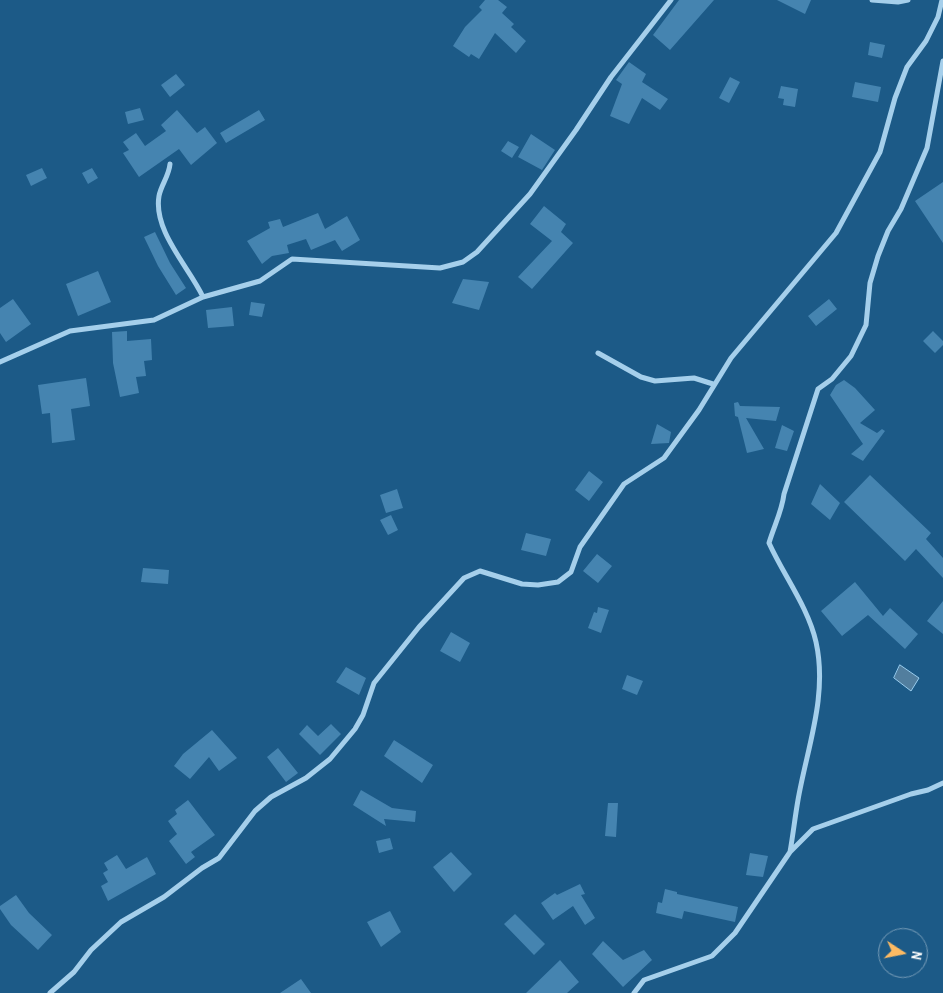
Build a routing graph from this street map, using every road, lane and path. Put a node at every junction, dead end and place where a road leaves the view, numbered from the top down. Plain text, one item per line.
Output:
1 (671, 0) edge
2 (872, 0) edge
3 (908, 0) edge
4 (942, 0) edge
5 (943, 61) edge
6 (170, 164) dead end
7 (203, 297) junction
8 (598, 353) dead end
9 (0, 362) edge
10 (713, 384) junction
11 (943, 782) edge
12 (790, 852) junction
13 (50, 993) edge
14 (634, 993) edge

1 - 7 street
2 - 3 street
4 - 10 street
5 - 12 street
6 - 7 street
7 - 9 street
8 - 10 street
10 - 13 street
11 - 12 street
12 - 14 street

